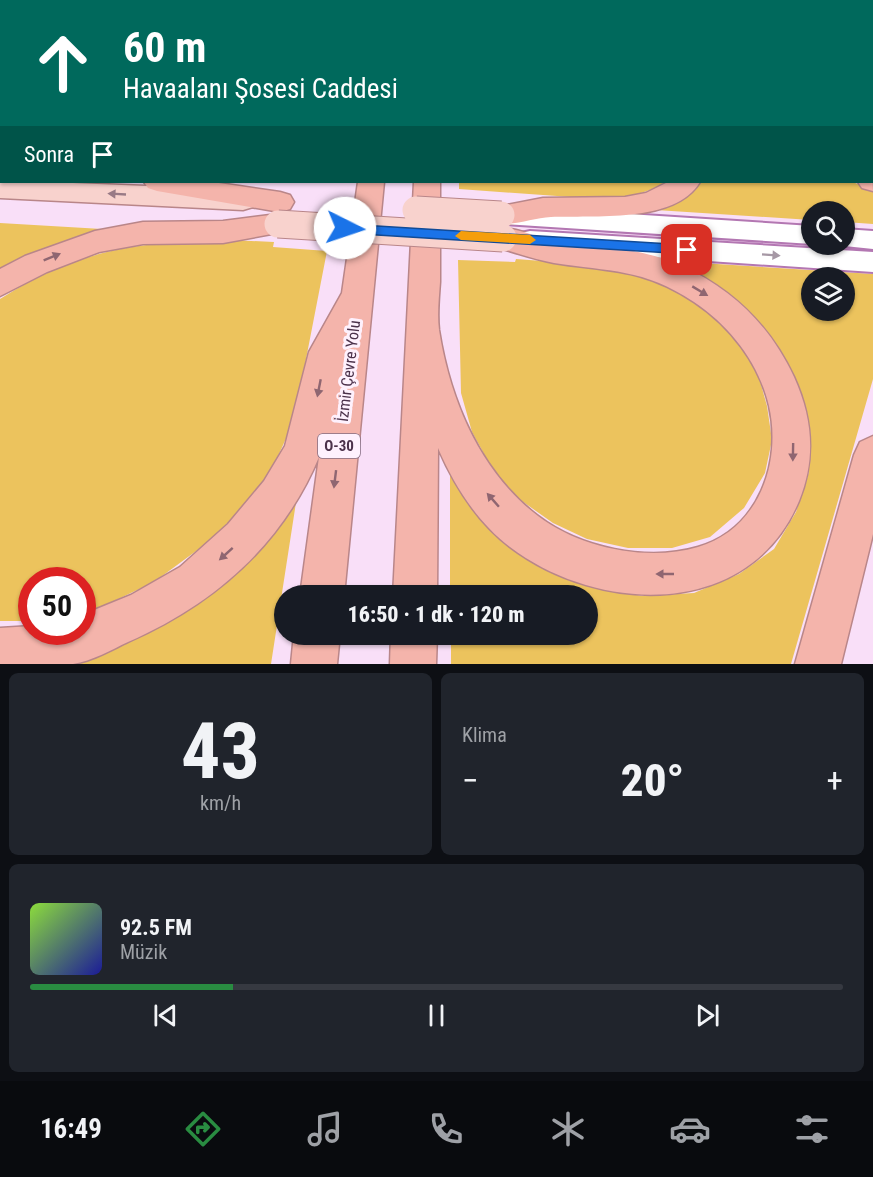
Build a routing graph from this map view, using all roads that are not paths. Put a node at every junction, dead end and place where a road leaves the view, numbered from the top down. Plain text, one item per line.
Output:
1 (161, 183) edge
2 (371, 183) edge
3 (427, 183) edge
4 (685, 183) edge
5 (0, 189) edge
6 (0, 209) edge
7 (279, 213) junction
8 (502, 226) junction
9 (801, 235) edge
10 (855, 239) edge
11 (873, 240) edge
12 (873, 262) edge
13 (0, 284) edge
14 (357, 296) junction
15 (421, 322) junction
16 (873, 455) edge
17 (323, 585) edge
18 (415, 585) edge
19 (316, 645) edge
20 (414, 645) edge
21 (0, 651) edge
22 (314, 664) edge
23 (413, 664) edge
24 (818, 664) edge

1 - 7 highway
2 - 14 highway, İzmir Çevre Yolu / O-30
3 - 15 highway
4 - 8 highway
7 -> 5 main road
6 - 7 main road
7 - 8 main road, bridge
13 -> 7 highway
8 - 9 street
8 -> 12 street
8 -> 15 highway
10 - 11 street
14 -> 17 highway, İzmir Çevre Yolu / O-30
14 -> 21 highway
15 - 18 highway
16 - 24 highway
19 - 22 highway
20 - 23 highway

